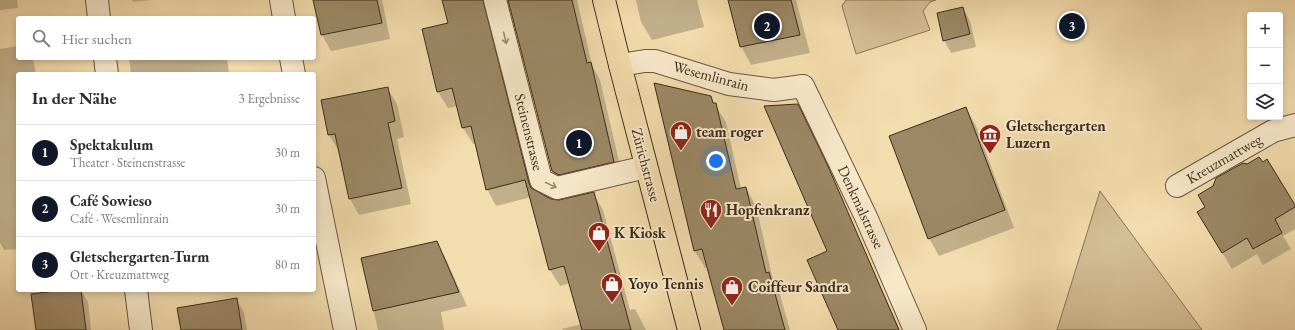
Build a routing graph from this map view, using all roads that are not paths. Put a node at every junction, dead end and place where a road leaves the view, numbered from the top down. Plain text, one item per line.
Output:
1 (97, 0) edge
2 (281, 0) edge
3 (495, 0) edge
4 (604, 0) edge
5 (99, 16) edge
6 (284, 16) edge
7 (105, 60) edge
8 (291, 60) edge
9 (620, 66) junction
10 (107, 72) edge
11 (294, 72) edge
12 (803, 86) joint
13 (1295, 125) edge
14 (646, 167) junction
15 (1177, 186) dead end
16 (316, 188) edge
17 (136, 292) edge
18 (141, 330) edge
19 (345, 330) edge
20 (689, 330) edge
21 (915, 330) edge

1 - 5 street
2 - 6 street
3 -> 14 street, Steinenstrasse
4 - 9 main road, Zürichstrasse
7 - 10 street
8 - 11 street
9 - 12 street, Wesemlinrain
9 - 14 main road, Zürichstrasse
12 - 21 street, Denkmalstrasse
13 - 15 street, Kreuzmattweg
14 - 20 main road, Zürichstrasse
16 - 19 street
17 - 18 street

